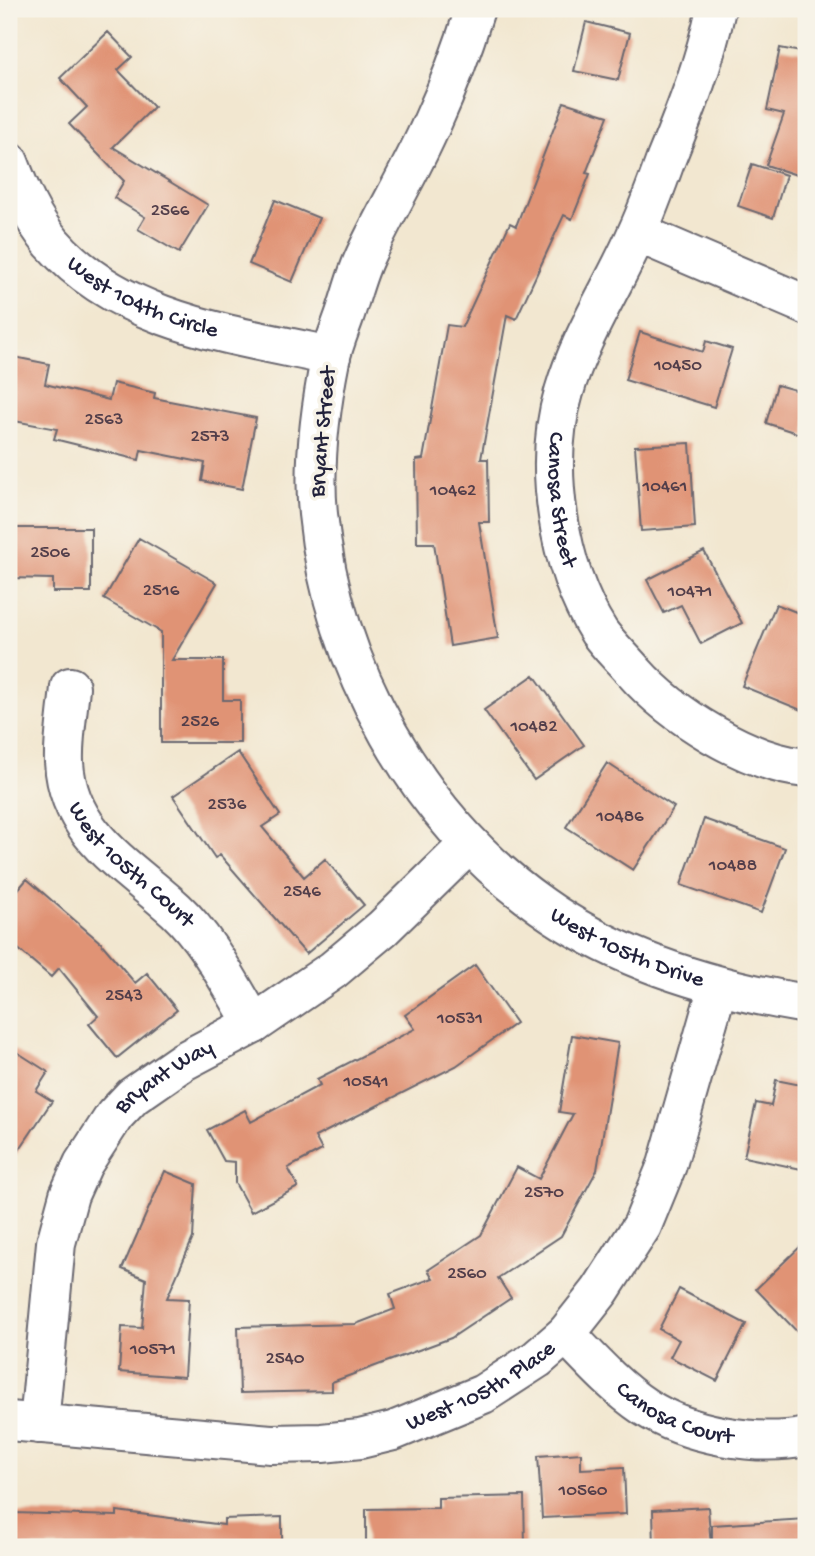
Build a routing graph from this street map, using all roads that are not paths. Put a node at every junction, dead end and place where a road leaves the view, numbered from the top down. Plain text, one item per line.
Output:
1 (475, 9) edge
2 (716, 9) edge
3 (9, 162) edge
4 (638, 233) junction
5 (806, 305) edge
6 (331, 356) junction
7 (70, 687) dead end
8 (806, 768) edge
9 (469, 844) junction
10 (718, 986) junction
11 (806, 1004) edge
12 (254, 1024) junction
13 (566, 1334) junction
14 (24, 1422) edge
15 (806, 1437) edge

1 - 6 street, Bryant Street
2 - 4 street, Canosa Street
3 - 6 street, West 104th Circle
4 - 5 street
4 - 8 street, Canosa Street
6 - 9 street, Bryant Street
7 - 12 street, West 105th Court
9 - 10 street, West 105th Drive
9 - 12 street, Bryant Way
10 - 11 street, West 105th Drive
10 - 13 street, West 105th Place
12 - 14 street, Bryant Way
13 - 14 street, West 105th Place
13 - 15 street, Canosa Court

